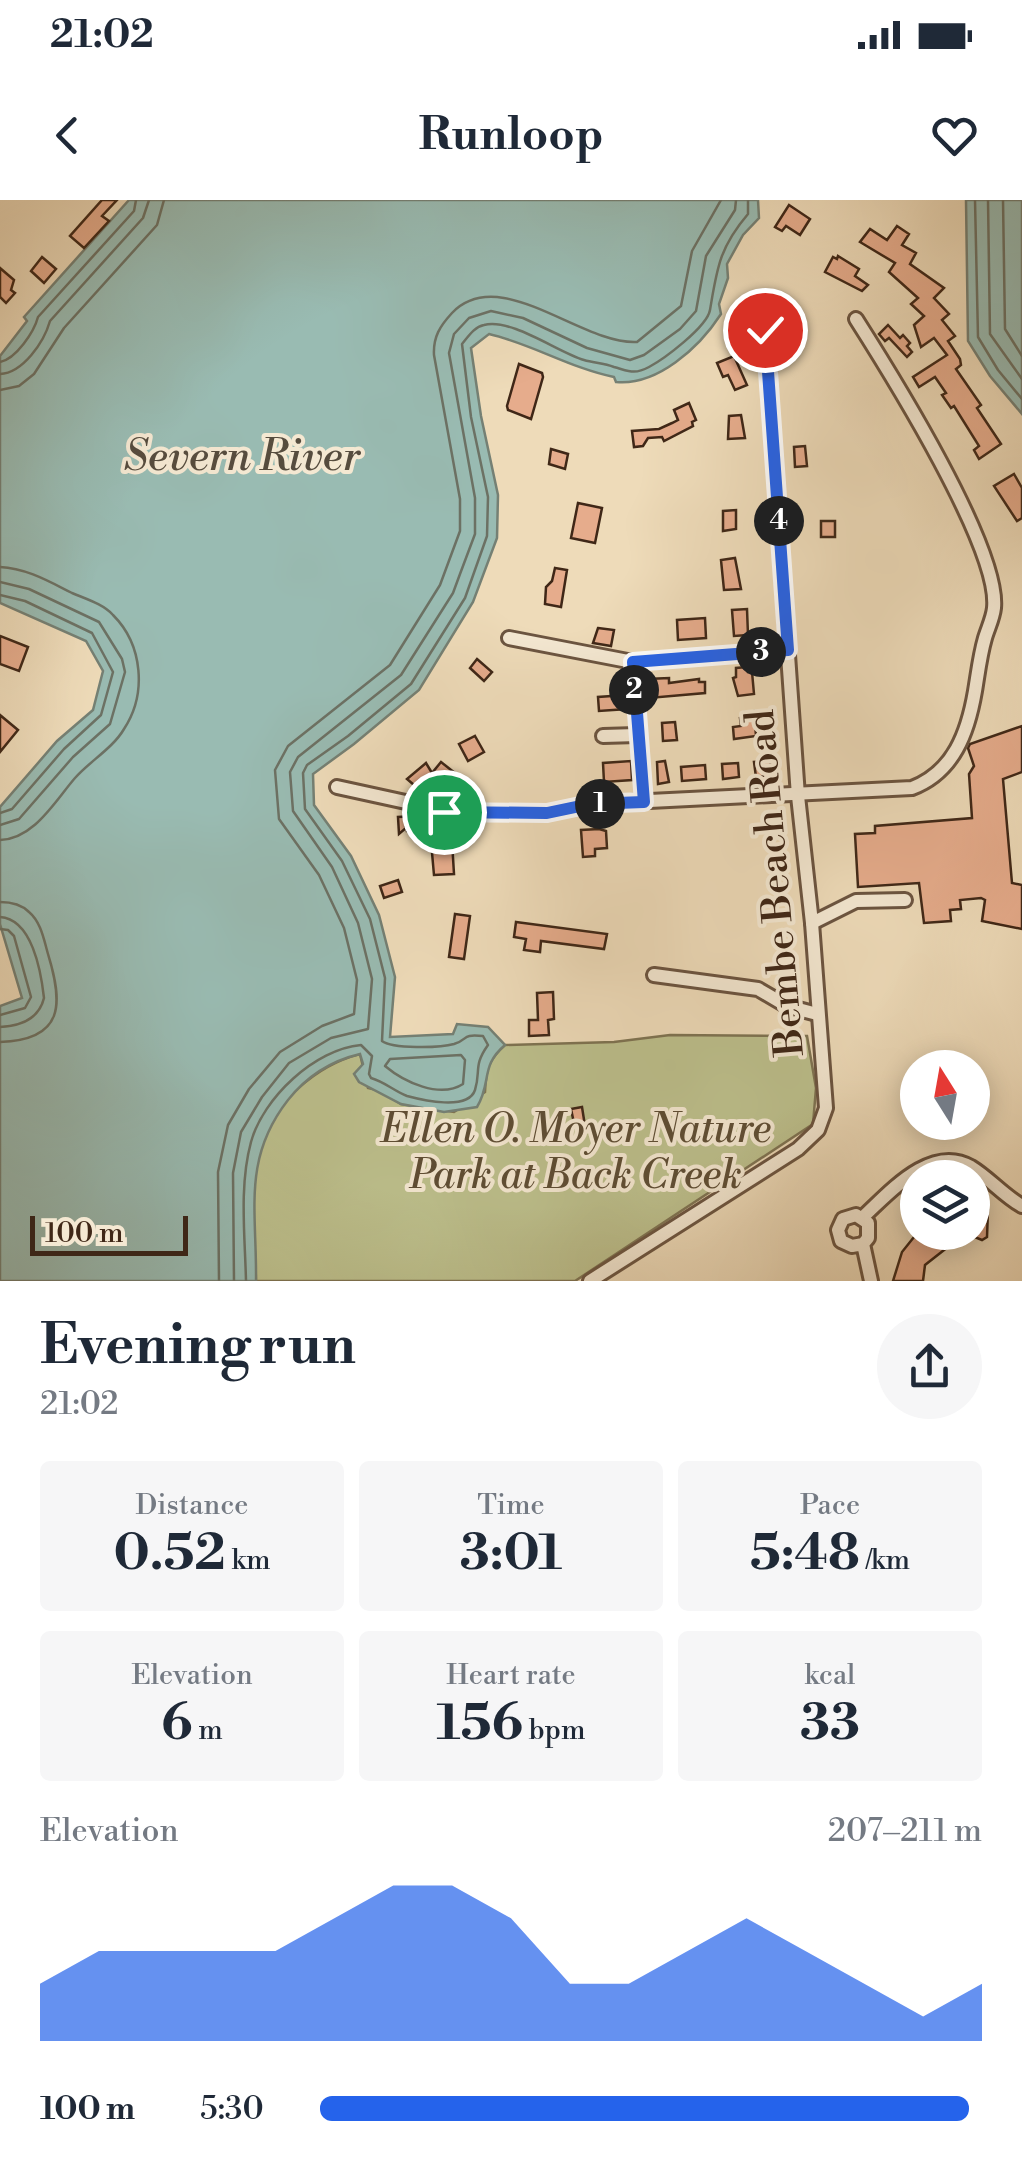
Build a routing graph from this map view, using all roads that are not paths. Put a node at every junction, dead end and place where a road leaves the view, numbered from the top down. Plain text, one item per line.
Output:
1 (856, 319) dead end
2 (765, 330) dead end
3 (509, 638) dead end
4 (788, 650) junction
5 (633, 662) junction
6 (637, 735) junction
7 (603, 736) dead end
8 (337, 787) dead end
9 (798, 796) junction
10 (644, 802) junction
11 (905, 900) dead end
12 (812, 923) junction
13 (654, 975) dead end
14 (817, 1014) junction
15 (1022, 1206) edge
16 (863, 1217) junction
17 (863, 1244) junction
18 (590, 1281) edge
19 (871, 1281) edge

1 - 9 street
2 - 4 street, Bembe Beach Road
3 - 5 street
4 - 5 street
4 - 9 street, Bembe Beach Road
5 - 6 street
6 - 7 street
6 - 10 street
8 - 10 street
9 - 10 street
9 - 12 street, Bembe Beach Road
11 - 12 street
12 - 14 street, Bembe Beach Road
13 - 14 street
14 - 18 street, Bembe Beach Road
15 - 16 street
16 - 17 street
16 - 17 street
17 - 19 street

